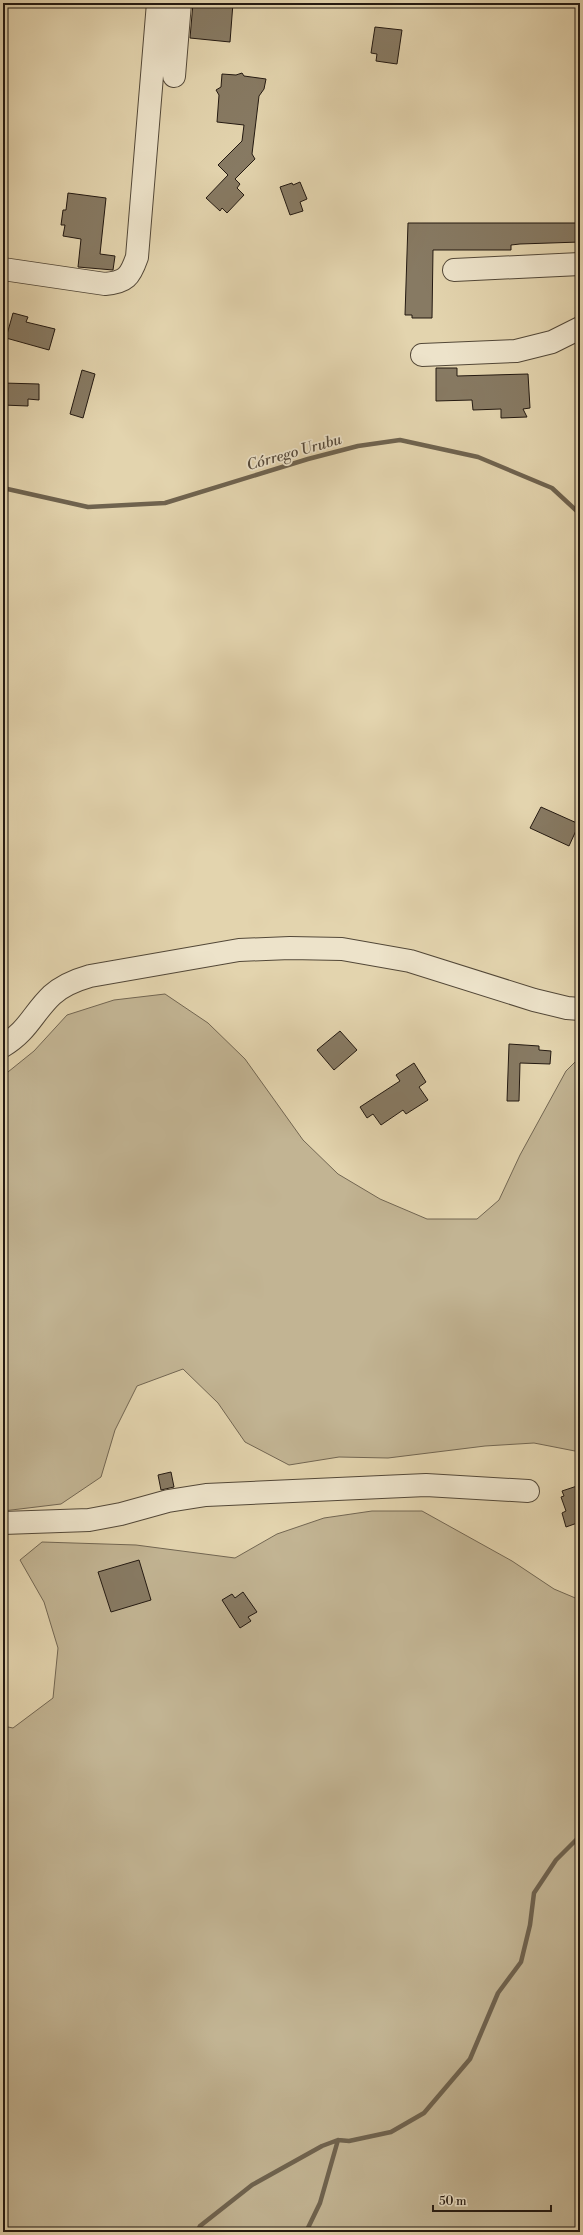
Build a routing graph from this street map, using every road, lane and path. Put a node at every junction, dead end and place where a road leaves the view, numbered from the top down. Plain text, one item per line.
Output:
1 (158, 3) edge
2 (180, 3) edge
3 (174, 76) dead end
4 (580, 264) edge
5 (3, 269) edge
6 (454, 270) dead end
7 (580, 328) edge
8 (422, 354) dead end
9 (580, 1009) edge
10 (3, 1046) edge
11 (528, 1491) dead end
12 (3, 1523) edge

1 - 5 street
2 - 3 street
4 - 6 street
7 - 8 street
9 - 10 street
11 - 12 street

